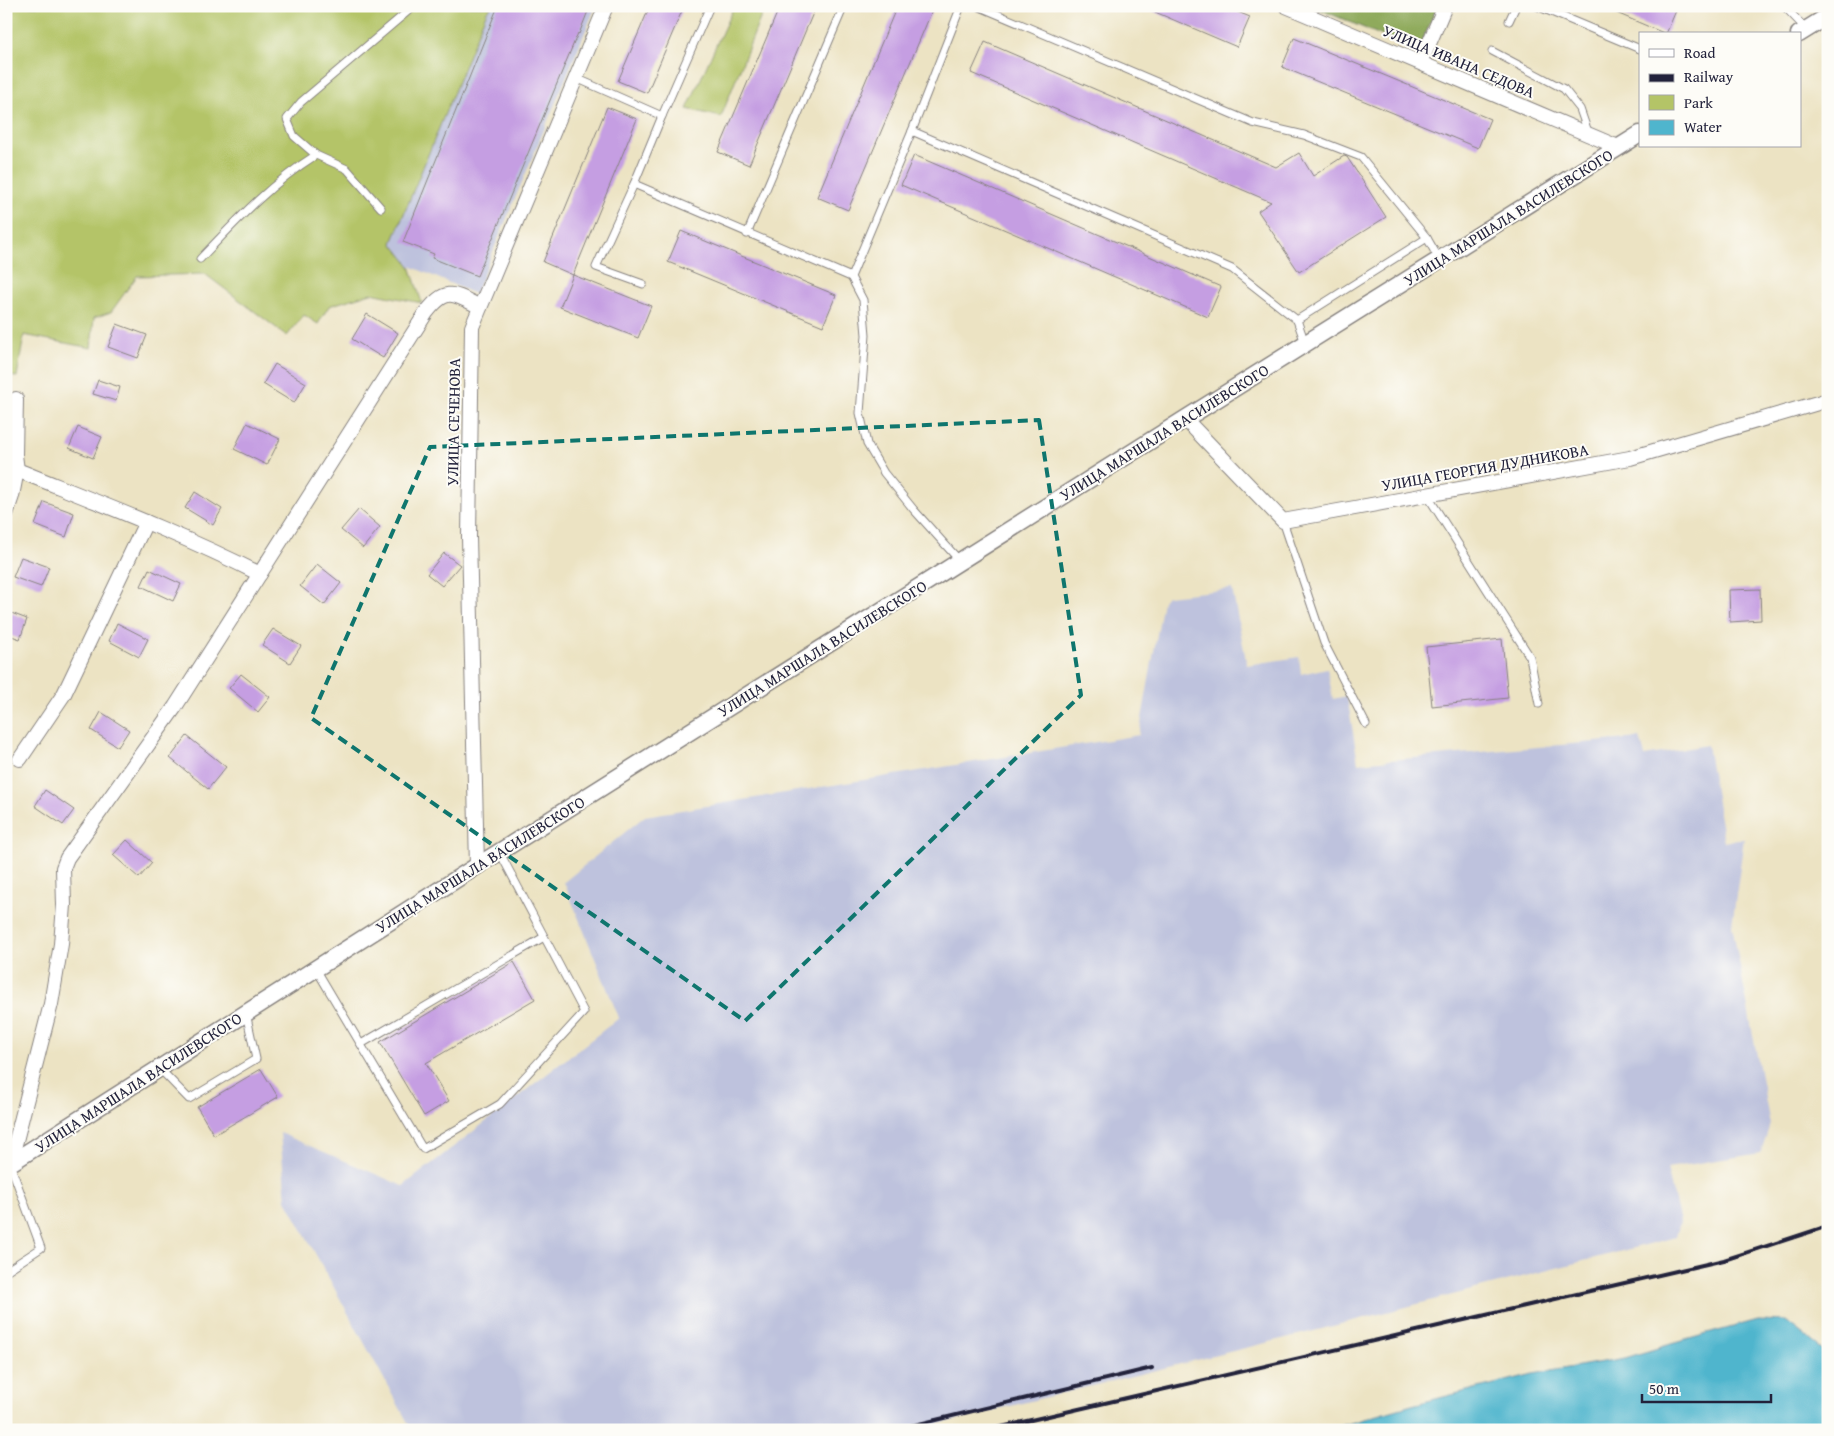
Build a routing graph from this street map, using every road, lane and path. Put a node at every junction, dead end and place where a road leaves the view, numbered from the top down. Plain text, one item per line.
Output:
1 (414, 6) edge
2 (606, 6) edge
3 (710, 6) edge
4 (844, 6) edge
5 (961, 6) edge
6 (978, 6) edge
7 (1286, 6) edge
8 (1445, 6) edge
9 (1516, 6) edge
10 (1537, 6) edge
11 (1784, 6) edge
12 (1828, 16) edge
13 (1509, 21) dead end
14 (1803, 31) edge
15 (1639, 49) edge
16 (1492, 51) dead end
17 (1425, 53) dead end
18 (576, 78) junction
19 (662, 116) junction
20 (912, 131) junction
21 (1589, 135) junction
22 (1639, 135) edge
23 (1618, 147) junction
24 (316, 155) junction
25 (634, 184) junction
26 (381, 208) dead end
27 (747, 234) junction
28 (1427, 238) junction
29 (200, 259) dead end
30 (1439, 259) junction
31 (851, 277) junction
32 (643, 284) dead end
33 (480, 306) junction
34 (1298, 320) junction
35 (1305, 344) junction
36 (16, 399) dead end
37 (1828, 400) edge
38 (1185, 419) junction
39 (17, 470) junction
40 (1427, 495) junction
41 (6, 514) edge
42 (1283, 521) junction
43 (146, 522) junction
44 (960, 561) junction
45 (260, 574) junction
46 (1539, 704) dead end
47 (1366, 724) dead end
48 (20, 760) dead end
49 (499, 852) junction
50 (477, 866) junction
51 (544, 937) junction
52 (316, 968) junction
53 (246, 1013) junction
54 (361, 1044) junction
55 (159, 1068) junction
56 (8, 1165) edge
57 (6, 1271) edge

1 - 24 lane
2 - 18 street, УЛИЦА СЕЧЕНОВА
3 - 19 lane
4 - 27 lane
5 - 20 lane
6 - 28 lane
7 - 21 street, УЛИЦА ИВАНА СЕДОВА
8 - 17 street
9 - 13 lane
10 - 15 lane
11 - 14 lane
12 - 14 street
16 - 21 lane
18 - 19 lane
18 - 33 street, УЛИЦА СЕЧЕНОВА
19 - 25 lane
20 - 31 lane
20 - 34 lane
21 - 23 street, УЛИЦА ИВАНА СЕДОВА
22 - 23 street, УЛИЦА МАРШАЛА ВАСИЛЕВСКОГО
23 - 30 street, УЛИЦА МАРШАЛА ВАСИЛЕВСКОГО
24 - 26 lane
24 - 29 lane
25 - 27 lane
25 - 32 lane
27 - 31 lane
28 - 30 lane
28 - 34 lane
30 - 35 street, УЛИЦА МАРШАЛА ВАСИЛЕВСКОГО
31 - 44 lane
33 - 45 street
33 - 50 street, УЛИЦА СЕЧЕНОВА
34 - 35 lane
35 - 38 street, УЛИЦА МАРШАЛА ВАСИЛЕВСКОГО
36 - 39 street
37 - 40 street, УЛИЦА ГЕОРГИЯ ДУДНИКОВА
38 - 42 street
38 - 44 street, УЛИЦА МАРШАЛА ВАСИЛЕВСКОГО
39 - 41 street
39 - 43 street
40 - 42 street, УЛИЦА ГЕОРГИЯ ДУДНИКОВА
40 - 46 lane
42 - 47 lane
43 - 45 street
43 - 48 street
44 - 49 street, УЛИЦА МАРШАЛА ВАСИЛЕВСКОГО
45 - 56 street
49 - 50 street, УЛИЦА МАРШАЛА ВАСИЛЕВСКОГО
49 - 51 lane
50 - 52 street, УЛИЦА МАРШАЛА ВАСИЛЕВСКОГО
51 - 54 lane
51 - 54 lane
52 - 53 street, УЛИЦА МАРШАЛА ВАСИЛЕВСКОГО
52 - 54 lane
53 - 55 street, УЛИЦА МАРШАЛА ВАСИЛЕВСКОГО
53 - 55 lane
55 - 56 street, УЛИЦА МАРШАЛА ВАСИЛЕВСКОГО
56 - 57 lane

